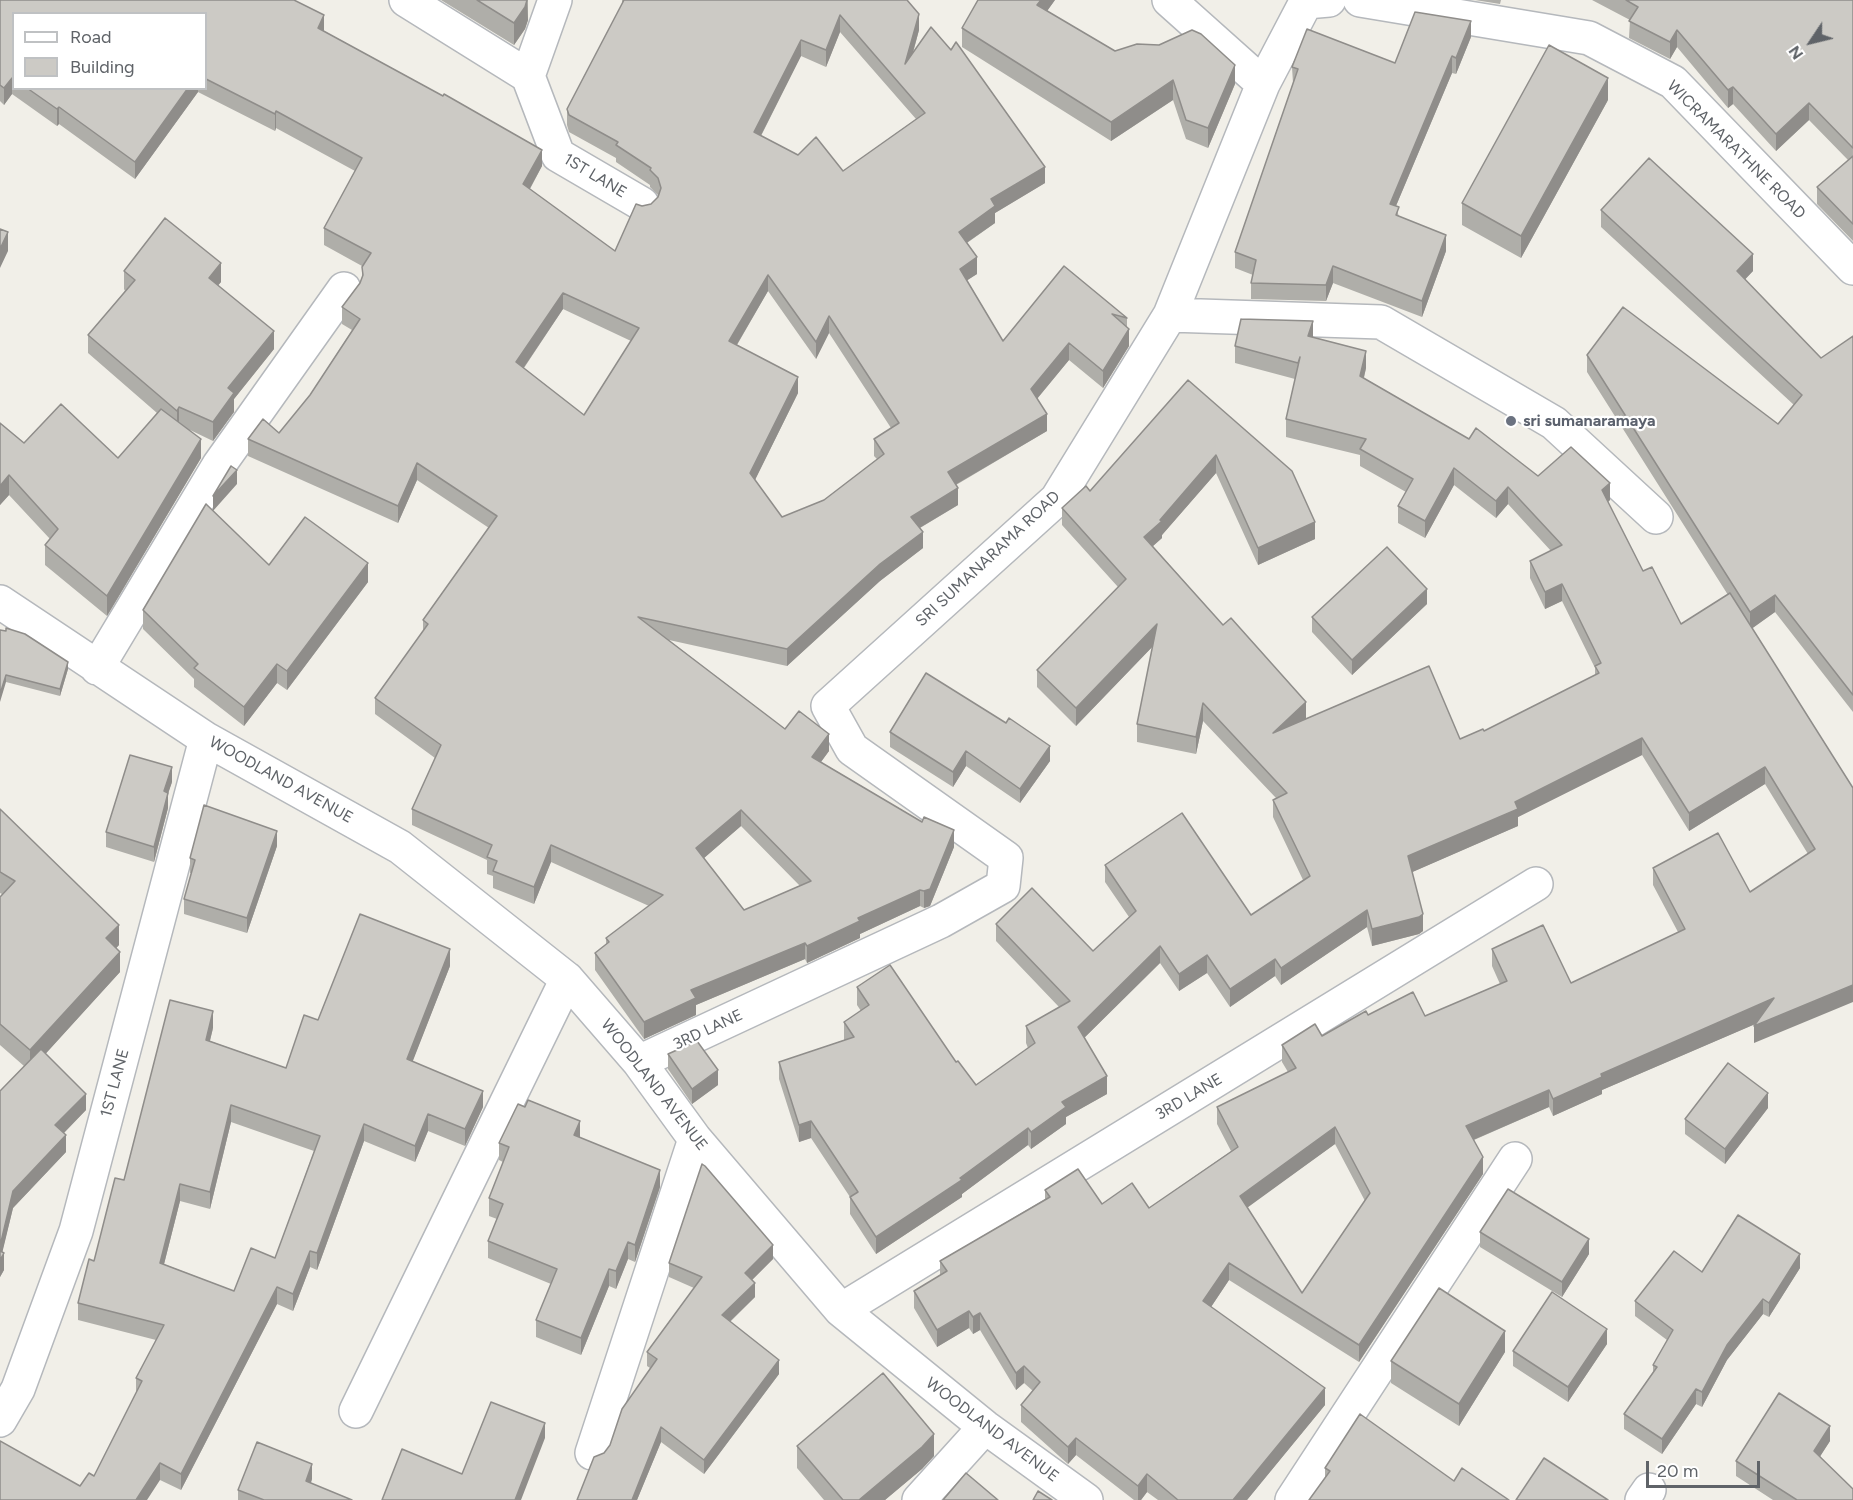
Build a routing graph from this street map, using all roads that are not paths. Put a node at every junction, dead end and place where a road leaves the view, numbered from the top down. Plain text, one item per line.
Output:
1 (405, 0) edge
2 (555, 0) edge
3 (1169, 0) edge
4 (1329, 0) edge
5 (1359, 0) edge
6 (528, 76) junction
7 (1263, 84) junction
8 (642, 204) edge
9 (1853, 268) edge
10 (344, 289) dead end
11 (1170, 315) junction
12 (1656, 517) dead end
13 (0, 602) edge
14 (97, 668) junction
15 (206, 739) junction
16 (1536, 884) dead end
17 (1003, 886) joint
18 (567, 979) junction
19 (639, 1062) junction
20 (695, 1139) junction
21 (1515, 1160) dead end
22 (841, 1310) junction
23 (356, 1411) dead end
24 (0, 1420) edge
25 (985, 1427) junction
26 (592, 1453) dead end
27 (919, 1500) edge
28 (1086, 1500) edge
29 (1292, 1500) edge

1 - 6 street
2 - 6 street
3 - 7 street
4 - 7 street
5 - 9 street, WICRAMARATHNE ROAD
6 - 8 street, 1ST LANE
7 - 11 street, SRI SUMANARAMA ROAD
10 - 14 street
11 - 12 street
11 - 17 street, SRI SUMANARAMA ROAD
13 - 14 street, WOODLAND AVENUE
14 - 15 street, WOODLAND AVENUE
15 - 18 street, WOODLAND AVENUE
15 - 24 street, 1ST LANE
16 - 22 street, 3RD LANE
17 - 19 street, 3RD LANE
18 - 19 street, WOODLAND AVENUE
18 - 23 street
19 - 20 street, WOODLAND AVENUE
20 - 22 street, WOODLAND AVENUE
20 - 26 street
21 - 29 street
22 - 25 street, WOODLAND AVENUE
25 - 27 street
25 - 28 street, WOODLAND AVENUE

